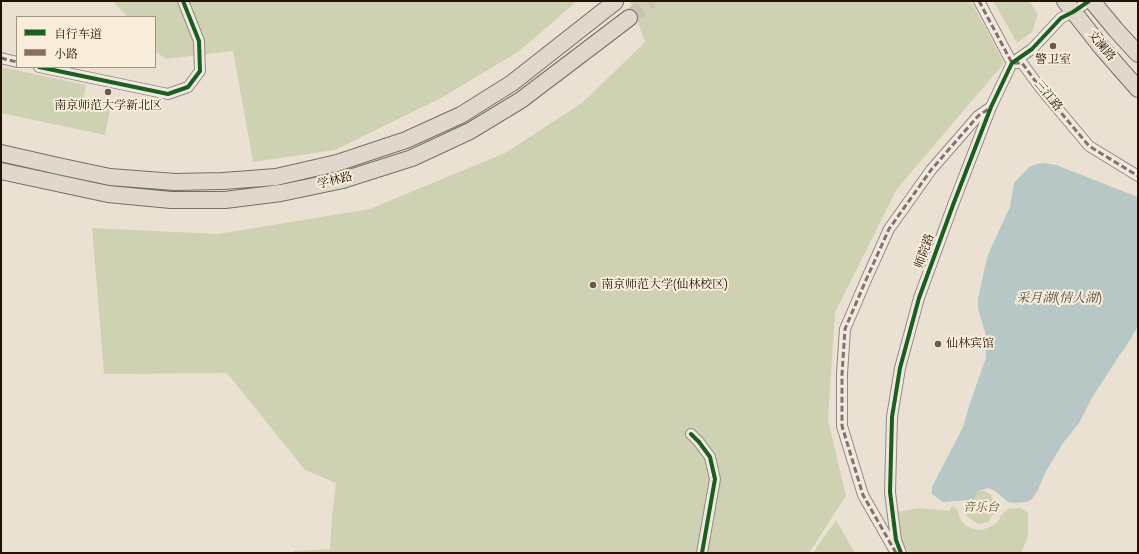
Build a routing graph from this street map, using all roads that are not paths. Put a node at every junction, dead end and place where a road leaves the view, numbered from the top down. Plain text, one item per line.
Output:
1 (183, 1) edge
2 (979, 1) edge
3 (1090, 1) edge
4 (616, 2) edge
5 (1069, 7) edge
6 (629, 18) tunnel mouth
7 (1138, 54) edge
8 (1, 58) edge
9 (16, 62) edge
10 (1012, 63) junction
11 (44, 68) edge
12 (1138, 89) edge
13 (991, 107) junction
14 (1, 153) edge
15 (1, 171) edge
16 (1138, 176) edge
17 (691, 434) dead end
18 (702, 553) edge
19 (896, 553) edge
20 (902, 553) edge

1 - 11 street
2 - 10 street
3 - 5 street, 师院路
3 - 7 main road, 文澜路
4 - 14 main road, 学林路
5 - 10 street, 师院路
5 - 12 main road, 文澜路
6 - 15 main road, 学林路
8 - 9 street
10 - 13 street, 师院路
10 - 16 street, 三江路
13 - 19 street, 师院路
13 - 20 street, 师院路
17 - 18 street

